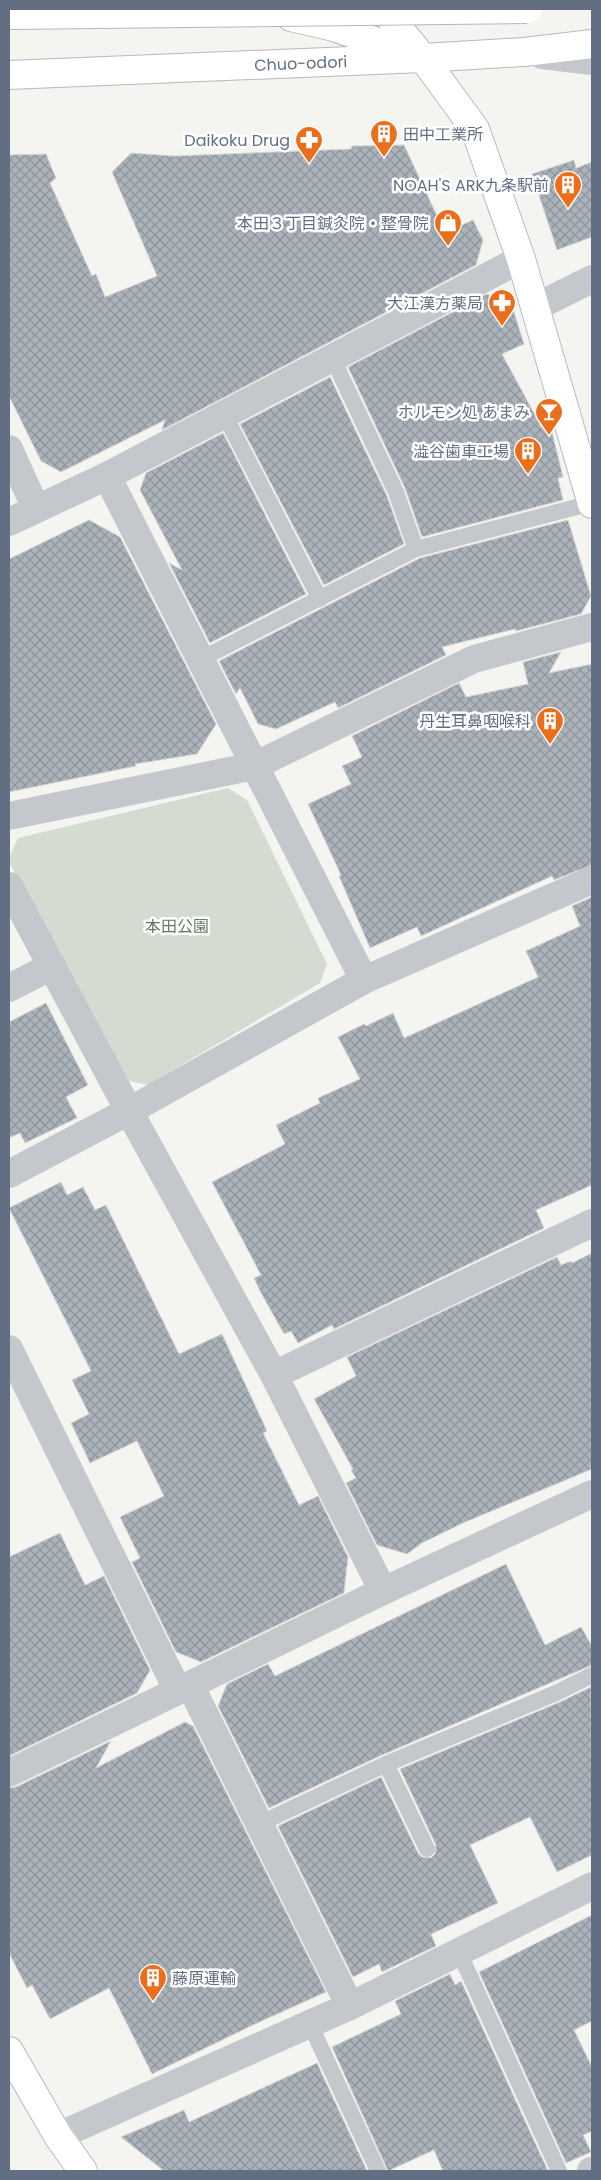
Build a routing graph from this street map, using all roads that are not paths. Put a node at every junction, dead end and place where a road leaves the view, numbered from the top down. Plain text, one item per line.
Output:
1 (255, 9) edge
2 (383, 9) edge
3 (528, 9) edge
4 (9, 16) edge
5 (592, 44) edge
6 (524, 52) junction
7 (423, 58) junction
8 (592, 61) edge
9 (9, 74) edge
10 (521, 259) junction
11 (592, 279) edge
12 (536, 307) junction
13 (332, 357) junction
14 (224, 414) junction
15 (9, 449) edge
16 (588, 473) edge
17 (107, 476) junction
18 (592, 503) edge
19 (36, 509) junction
20 (9, 522) edge
21 (416, 549) junction
22 (320, 599) junction
23 (592, 627) edge
24 (201, 659) junction
25 (254, 766) junction
26 (9, 816) edge
27 (592, 880) edge
28 (9, 886) edge
29 (52, 966) junction
30 (364, 980) junction
31 (9, 988) edge
32 (129, 1111) junction
33 (9, 1174) edge
34 (592, 1223) edge
35 (9, 1349) edge
36 (274, 1375) junction
37 (592, 1494) edge
38 (383, 1591) junction
39 (592, 1675) edge
40 (184, 1688) junction
41 (386, 1764) junction
42 (9, 1773) edge
43 (260, 1824) junction
44 (427, 1848) dead end
45 (592, 1886) edge
46 (459, 1952) junction
47 (350, 2006) junction
48 (310, 2024) junction
49 (9, 2051) edge
50 (58, 2136) junction
51 (83, 2171) edge
52 (378, 2171) edge
53 (559, 2171) edge

1 - 7 main road
2 - 7 main road
3 - 4 main road, bridge
5 - 6 main road, Chuo-odori
6 - 7 main road, Chuo-odori
6 - 8 street
7 - 9 main road, Chuo-odori
7 - 10 main road
10 - 12 main road
10 - 13 street
11 - 12 street
12 - 16 main road
13 - 14 street
13 - 21 lane
14 - 17 street
14 - 22 lane
15 - 19 street
16 - 18 main road
17 - 19 street
17 - 24 street
18 - 21 lane
19 - 20 street
21 - 22 lane
22 - 24 lane
23 - 25 street
24 - 25 street
25 - 26 street
25 - 30 street
27 - 30 street
28 - 29 street
29 - 31 street
29 - 32 street
30 - 32 street
32 - 33 street
32 - 36 street
34 - 36 street
35 - 40 street
36 - 38 street
37 - 38 street
38 - 40 street
39 - 41 lane
40 - 42 street
40 - 43 street
41 - 43 lane
41 - 44 lane
43 - 47 street
45 - 46 street
46 - 47 street
46 - 53 lane
47 - 48 street
48 - 50 street
48 - 52 lane
49 - 50 main road
50 - 51 main road

